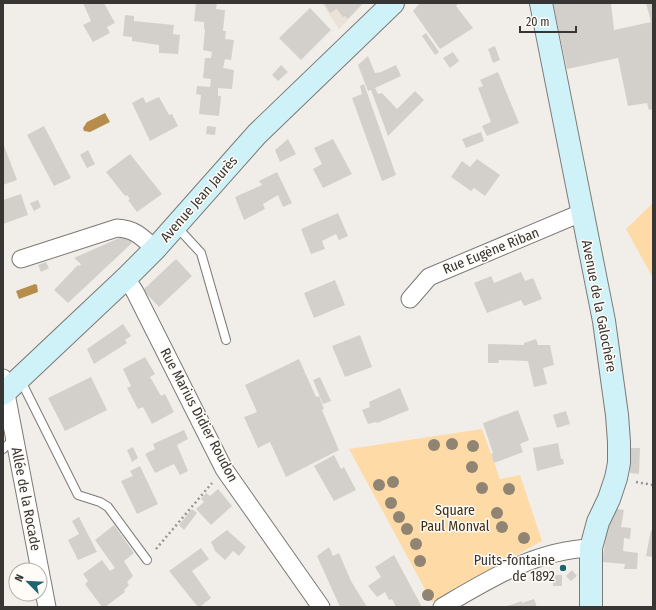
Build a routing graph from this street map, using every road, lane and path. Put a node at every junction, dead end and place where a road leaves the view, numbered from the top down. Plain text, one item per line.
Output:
1 (394, 3) edge
2 (541, 3) edge
3 (581, 213) junction
4 (175, 225) junction
5 (154, 249) junction
6 (21, 259) dead end
7 (126, 278) junction
8 (410, 299) dead end
9 (226, 340) dead end
10 (8, 385) edge
11 (9, 444) edge
12 (224, 469) junction
13 (590, 548) junction
14 (147, 560) joint
15 (47, 607) edge
16 (321, 607) edge
17 (442, 607) edge
18 (592, 607) edge

1 - 4 main road, Avenue Jean Jaurès
2 - 3 main road, Avenue de la Galochère
3 - 8 street, Rue Eugène Riban
3 - 13 main road, Avenue de la Galochère
4 - 5 main road, Avenue Jean Jaurès
4 - 9 lane
5 - 6 street
5 - 7 main road, Avenue Jean Jaurès
7 - 10 main road, Avenue Jean Jaurès
7 - 12 street, Rue Marius Didier Roudon
10 - 11 street, Allée de la Rocade
10 - 14 lane
11 - 15 street, Allée de la Rocade
12 - 14 path
12 - 16 street, Rue Marius Didier Roudon
13 - 17 street
13 - 18 main road, Avenue de la Galochère

